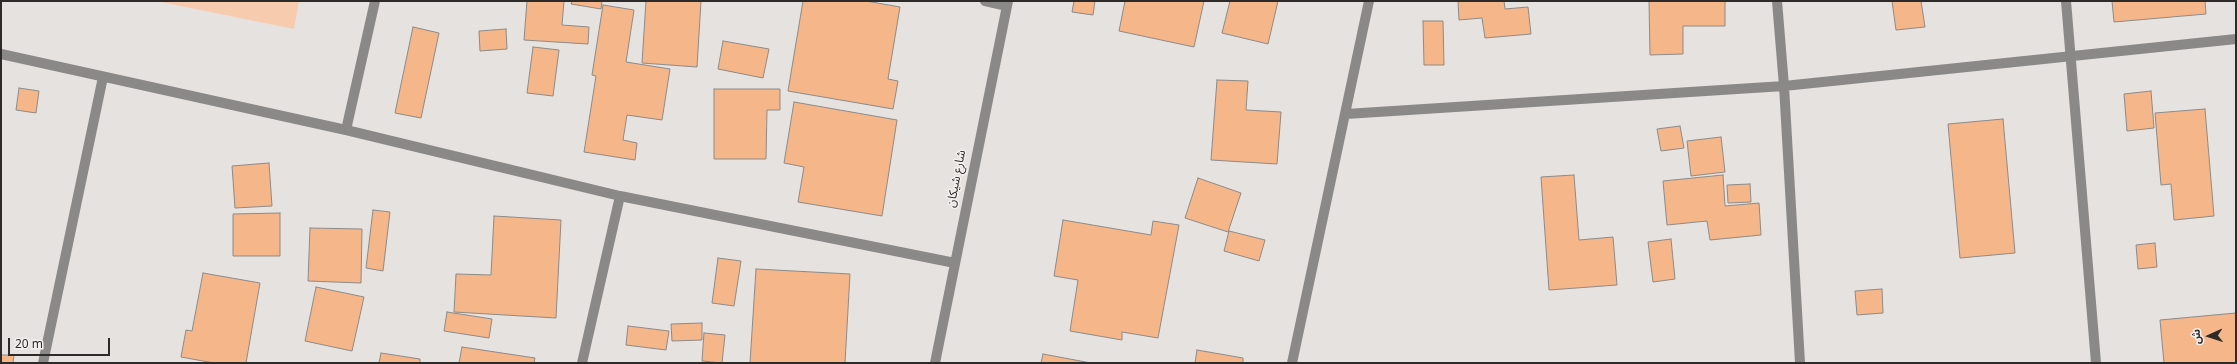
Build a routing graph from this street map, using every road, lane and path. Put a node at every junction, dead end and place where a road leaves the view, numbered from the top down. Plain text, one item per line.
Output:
1 (374, 1) edge
2 (985, 1) edge
3 (1369, 1) edge
4 (1777, 1) edge
5 (2066, 1) edge
6 (1007, 3) edge
7 (2236, 40) edge
8 (1, 54) edge
9 (2070, 55) junction
10 (103, 77) junction
11 (1784, 86) junction
12 (1346, 114) junction
13 (346, 130) junction
14 (620, 196) junction
15 (955, 263) junction
16 (43, 363) edge
17 (582, 363) edge
18 (935, 363) edge
19 (1292, 363) edge
20 (1800, 363) edge
21 (2096, 363) edge

1 - 13 street
2 - 6 street
3 - 12 street
4 - 11 street
5 - 9 street
6 - 15 street, شارع شيكان
7 - 9 street
8 - 10 street
9 - 11 street
9 - 21 street
10 - 13 street
10 - 16 street
11 - 12 street
11 - 20 street
12 - 19 street
13 - 14 street
14 - 15 street
14 - 17 street
15 - 18 street, شارع شيكان

